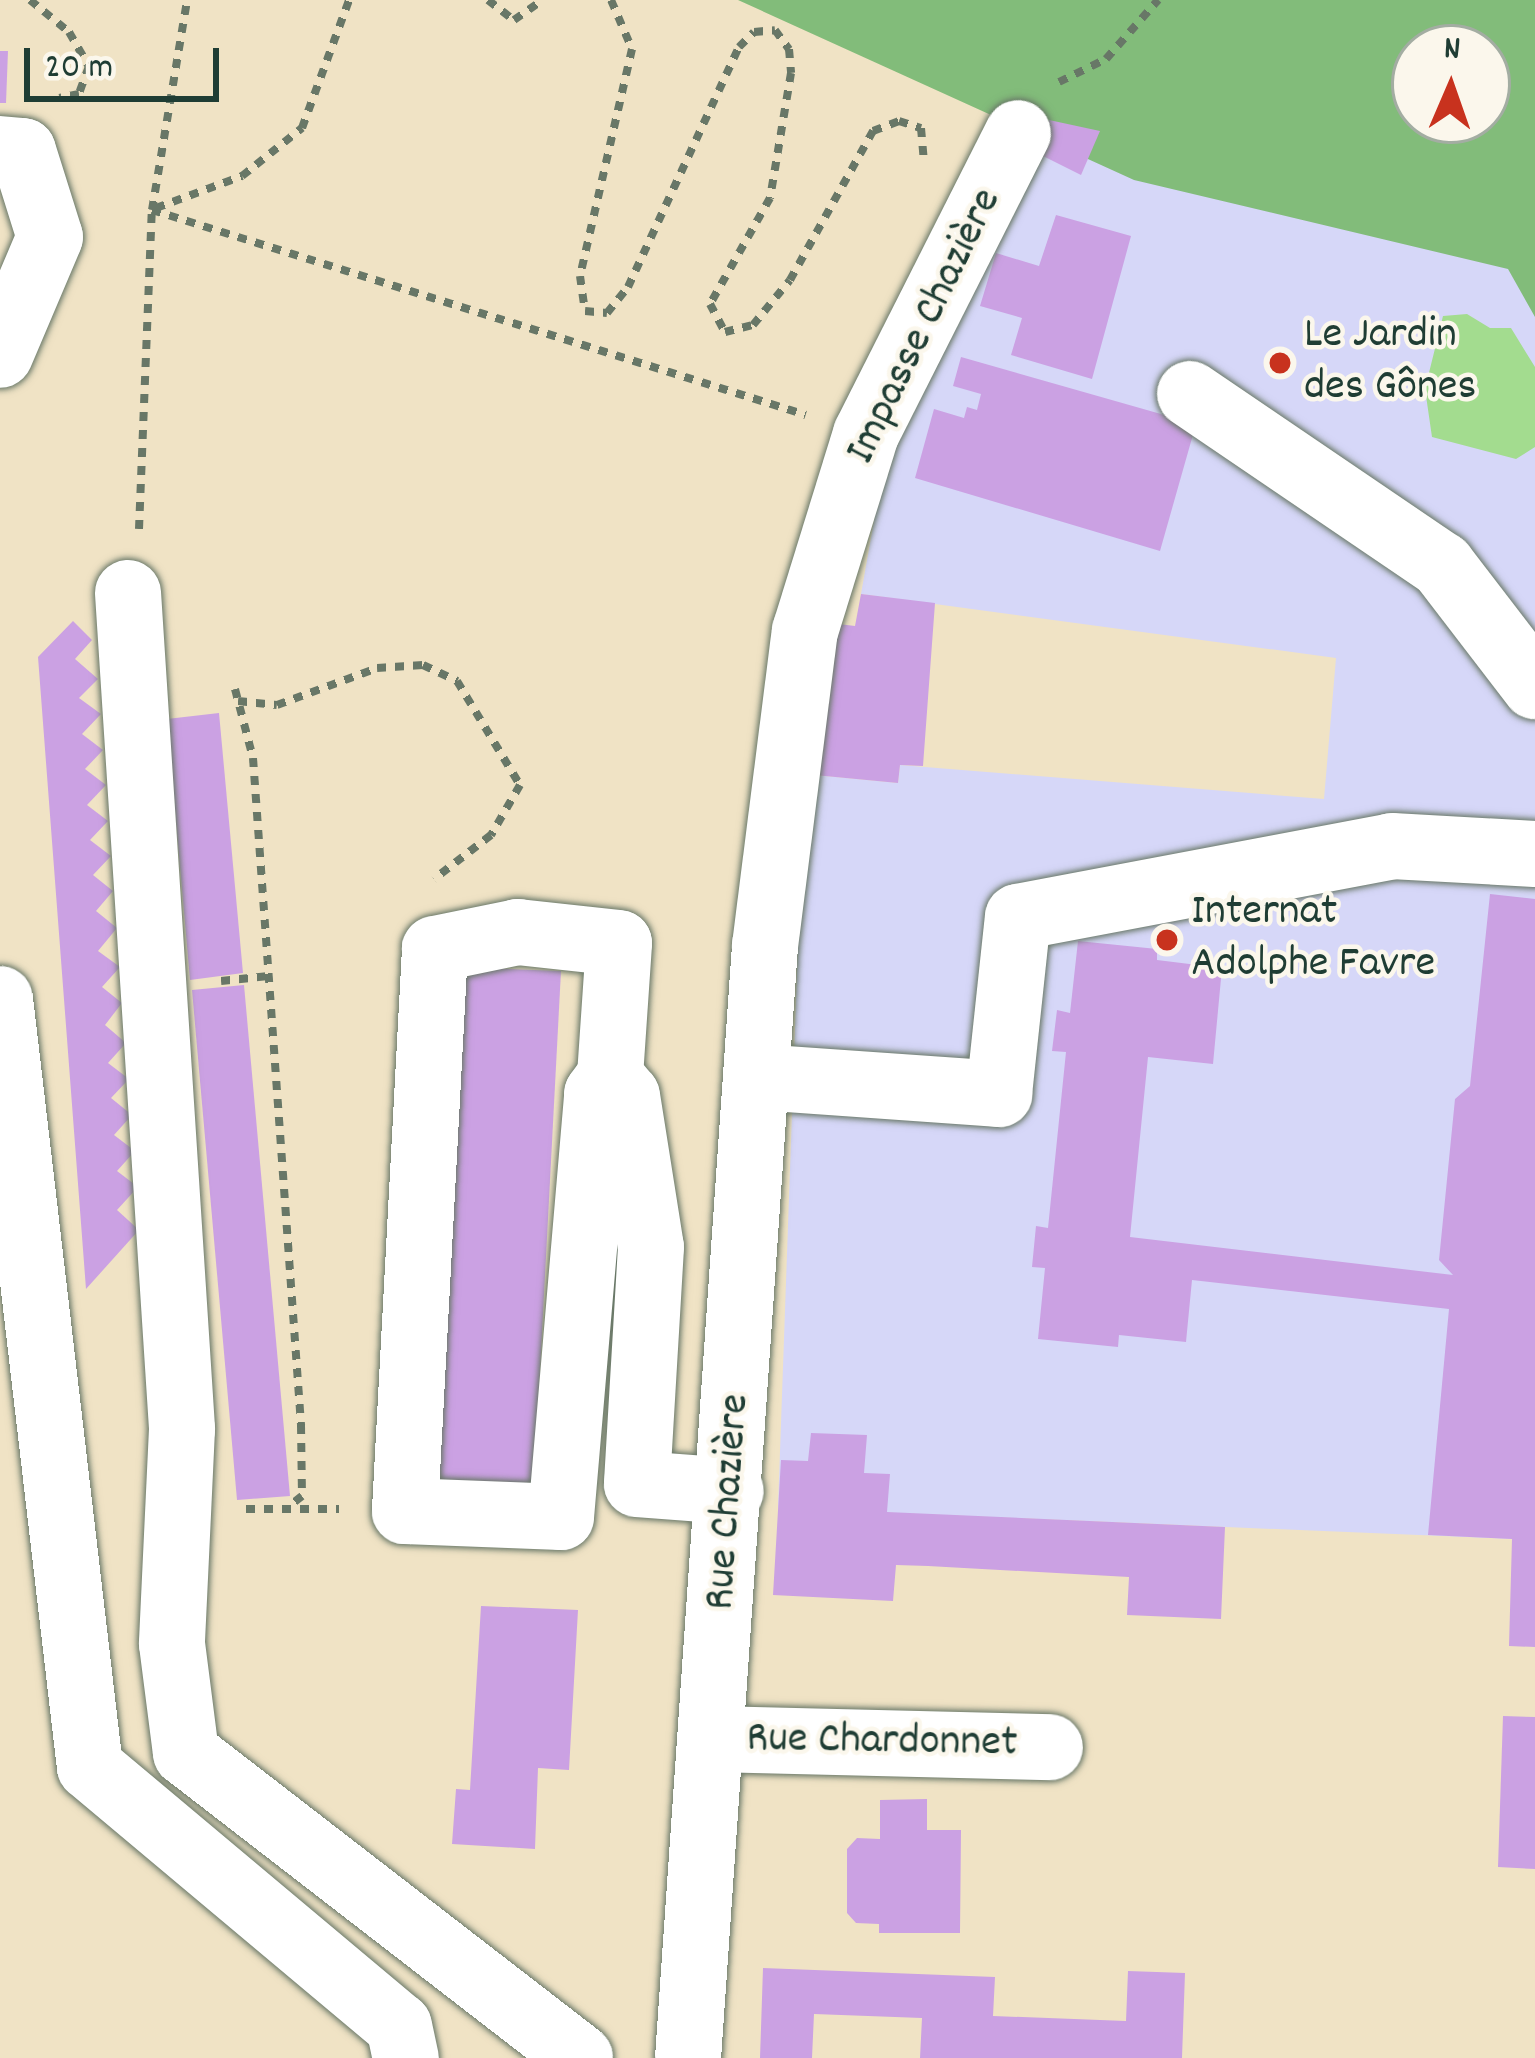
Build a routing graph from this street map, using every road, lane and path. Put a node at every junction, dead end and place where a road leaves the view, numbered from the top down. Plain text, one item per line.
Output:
1 (30, 0) edge
2 (187, 0) edge
3 (349, 0) edge
4 (488, 0) edge
5 (543, 0) edge
6 (611, 0) edge
7 (1158, 0) edge
8 (1018, 133) joint
9 (11, 150) edge
10 (920, 173) dead end
11 (152, 210) junction
12 (0, 355) edge
13 (1190, 394) dead end
14 (866, 434) junction
15 (128, 592) joint
16 (1535, 686) edge
17 (235, 689) dead end
18 (238, 701) junction
19 (520, 785) dead end
20 (1535, 854) edge
21 (765, 946) joint
22 (0, 999) edge
23 (610, 1076) junction
24 (757, 1077) junction
25 (731, 1491) junction
26 (288, 1507) junction
27 (325, 1509) dead end
28 (234, 1510) dead end
29 (715, 1739) junction
30 (1050, 1747) dead end
31 (406, 2058) edge
32 (580, 2058) edge
33 (688, 2058) edge

1 - 9 path
2 - 11 path
3 - 11 path
4 - 5 path
6 - 10 path
7 - 8 path
8 - 14 street, Impasse Chazière
9 - 12 street
11 - 14 path
11 - 15 path
13 - 16 street
14 - 21 street, Impasse Chazière
15 - 32 street
17 - 18 path
18 - 19 path
18 - 26 path
20 - 24 street
21 - 24 street, Rue Chazière
22 - 31 street
23 - 23 street
23 - 25 street
24 - 25 street, Rue Chazière
25 - 29 street, Rue Chazière
26 - 27 path
26 - 28 path
29 - 30 street, Rue Chardonnet
29 - 33 street, Rue Chazière

